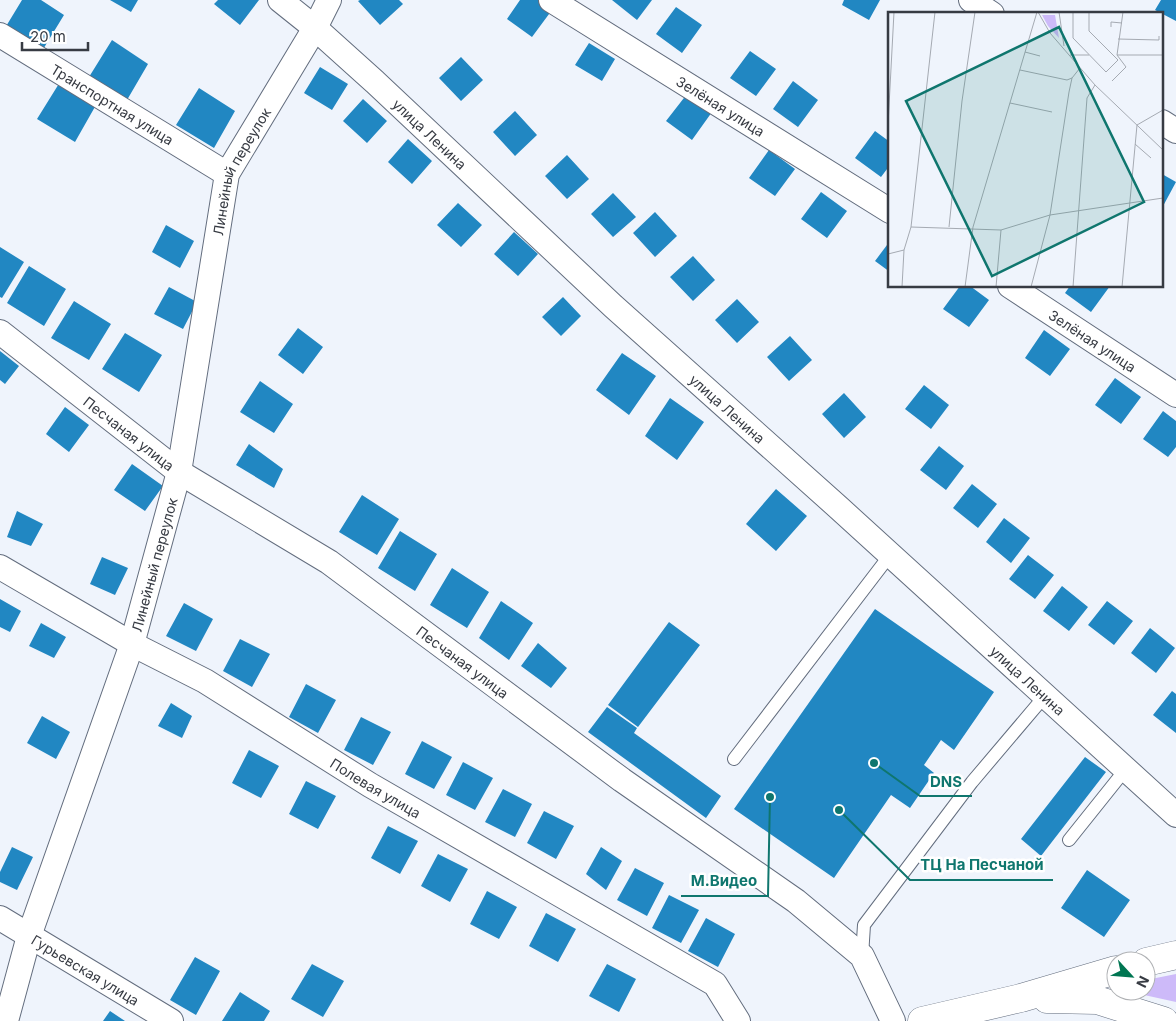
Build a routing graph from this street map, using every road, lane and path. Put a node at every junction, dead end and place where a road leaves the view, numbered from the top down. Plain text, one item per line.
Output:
1 (280, 0) edge
2 (329, 0) edge
3 (550, 0) edge
4 (971, 0) edge
5 (989, 12) edge
6 (315, 28) junction
7 (0, 35) edge
8 (1164, 123) edge
9 (1176, 130) edge
10 (227, 174) junction
11 (888, 210) edge
12 (1013, 288) edge
13 (0, 332) edge
14 (1176, 395) edge
15 (179, 472) junction
16 (890, 555) junction
17 (0, 567) edge
18 (132, 644) junction
19 (1044, 697) junction
20 (734, 759) dead end
21 (1125, 770) junction
22 (1176, 815) edge
23 (1069, 840) dead end
24 (0, 918) edge
25 (30, 936) junction
26 (1176, 955) edge
27 (862, 956) junction
28 (1156, 960) edge
29 (1106, 973) edge
30 (1021, 998) junction
31 (990, 1012) edge
32 (6, 1021) edge
33 (171, 1021) edge
34 (738, 1021) edge
35 (893, 1021) edge
36 (922, 1021) edge
37 (1164, 1021) edge

1 - 6 street, улица Ленина
2 - 6 street, Линейный переулок
3 - 11 street, Зелёная улица
4 - 5 street
6 - 10 street, Линейный переулок
6 - 16 street, улица Ленина
7 - 10 street, Транспортная улица
8 - 9 street
10 - 15 street, Линейный переулок
12 - 14 street, Зелёная улица
13 - 15 street, Песчаная улица
15 - 18 street, Линейный переулок
15 - 27 street, Песчаная улица
16 - 19 street, улица Ленина
16 - 20 lane
17 - 18 street, Полевая улица
18 - 25 street, Линейный переулок
18 - 34 street, Полевая улица
19 - 21 street, улица Ленина
19 - 27 lane
21 - 22 street, улица Ленина
21 - 23 lane
24 - 25 street, Гурьевская улица
25 - 32 street, Линейный переулок
25 - 33 street, Гурьевская улица
26 - 28 main road
27 - 35 street, Песчаная улица
29 - 30 main road
30 - 31 main road
30 - 37 main road
31 - 36 main road

